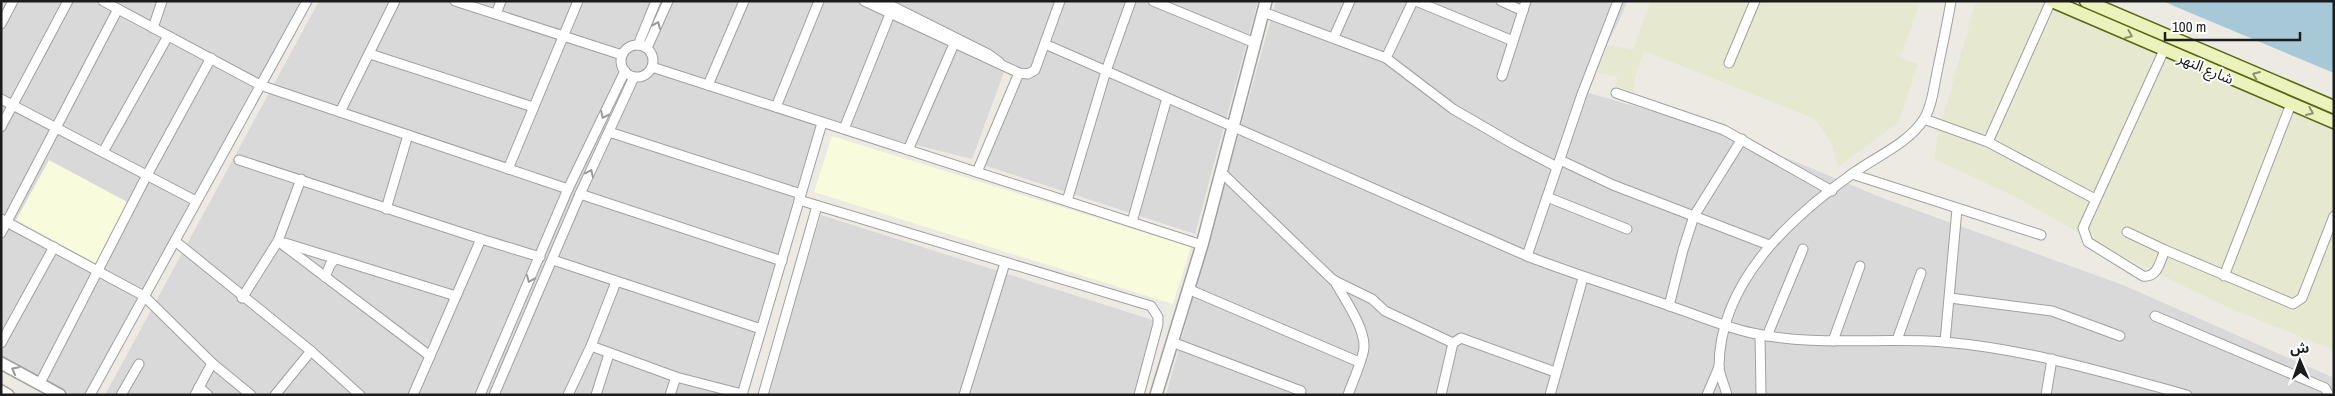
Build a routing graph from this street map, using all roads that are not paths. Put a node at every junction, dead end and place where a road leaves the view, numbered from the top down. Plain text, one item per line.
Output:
1 (13, 1) edge
2 (68, 1) edge
3 (103, 1) edge
4 (162, 1) edge
5 (307, 1) edge
6 (395, 1) edge
7 (455, 1) edge
8 (501, 1) edge
9 (578, 1) edge
10 (656, 1) edge
11 (668, 1) edge
12 (744, 1) edge
13 (819, 1) edge
14 (864, 1) edge
15 (882, 1) edge
16 (1060, 1) edge
17 (1131, 1) edge
18 (1153, 1) edge
19 (1350, 1) edge
20 (1414, 1) edge
21 (1501, 1) edge
22 (1526, 1) edge
23 (1618, 1) edge
24 (1755, 1) edge
25 (1951, 1) edge
26 (2051, 1) edge
27 (2086, 1) edge
28 (1264, 7) edge
29 (118, 9) junction
30 (2106, 10) junction
31 (1523, 11) junction
32 (496, 14) junction
33 (890, 14) junction
34 (2101, 23) junction
35 (1, 24) edge
36 (153, 28) junction
37 (168, 36) junction
38 (562, 36) junction
39 (1334, 37) junction
40 (1513, 42) junction
41 (1255, 43) junction
42 (954, 44) junction
43 (1044, 44) junction
44 (642, 47) junction
45 (2164, 50) junction
46 (370, 54) junction
47 (622, 55) junction
48 (211, 58) junction
49 (1386, 58) junction
50 (1729, 63) dead end
51 (1000, 64) junction
52 (652, 67) junction
53 (625, 71) junction
54 (1106, 71) junction
55 (1019, 73) junction
56 (1502, 76) dead end
57 (634, 77) junction
58 (260, 85) junction
59 (708, 86) junction
60 (1616, 93) dead end
61 (1168, 98) junction
62 (1, 99) edge
63 (2292, 104) junction
64 (13, 105) junction
65 (533, 107) junction
66 (2334, 107) edge
67 (776, 108) junction
68 (340, 112) junction
69 (1924, 119) junction
70 (2334, 122) edge
71 (822, 123) junction
72 (1234, 126) junction
73 (1, 127) edge
74 (56, 127) junction
75 (844, 129) junction
76 (608, 132) junction
77 (408, 135) junction
78 (1742, 139) junction
79 (1988, 142) junction
80 (908, 150) junction
81 (103, 152) junction
82 (239, 160) dead end
83 (1559, 164) junction
84 (508, 169) junction
85 (977, 172) junction
86 (1221, 172) junction
87 (1852, 174) junction
88 (147, 175) junction
89 (301, 179) junction
90 (568, 190) junction
91 (1832, 191) junction
92 (580, 194) junction
93 (800, 197) junction
94 (1547, 197) junction
95 (2095, 199) junction
96 (196, 201) junction
97 (1067, 201) junction
98 (817, 206) junction
99 (386, 209) junction
100 (1957, 209) junction
101 (1694, 216) junction
102 (2334, 216) edge
103 (4, 220) edge
104 (1132, 222) junction
105 (554, 224) junction
106 (566, 229) junction
107 (1627, 229) dead end
108 (2127, 232) dead end
109 (1, 233) edge
110 (2041, 235) dead end
111 (480, 239) junction
112 (174, 241) junction
113 (278, 241) junction
114 (1202, 245) junction
115 (1769, 245) junction
116 (54, 247) junction
117 (1803, 249) dead end
118 (2165, 250) junction
119 (1527, 256) junction
120 (540, 257) junction
121 (335, 259) junction
122 (553, 260) junction
123 (782, 261) junction
124 (1005, 263) junction
125 (1860, 266) dead end
126 (98, 271) junction
127 (1921, 273) dead end
128 (2224, 276) junction
129 (325, 277) junction
130 (1582, 278) junction
131 (1333, 280) junction
132 (616, 282) junction
133 (1188, 289) junction
134 (144, 296) junction
135 (456, 296) junction
136 (242, 298) junction
137 (1950, 298) junction
138 (1669, 306) junction
139 (2155, 316) dead end
140 (1725, 326) junction
141 (761, 329) junction
142 (1764, 335) junction
143 (2120, 336) dead end
144 (1896, 340) junction
145 (1833, 341) junction
146 (1172, 342) junction
147 (1945, 342) junction
148 (1, 343) edge
149 (1453, 343) junction
150 (591, 346) junction
151 (500, 350) junction
152 (311, 352) junction
153 (512, 354) junction
154 (609, 354) junction
155 (430, 356) junction
156 (2052, 359) junction
157 (1359, 362) junction
158 (1, 363) edge
159 (212, 363) junction
160 (139, 364) dead end
161 (1719, 367) junction
162 (1146, 372) junction
163 (1555, 372) junction
164 (1162, 376) junction
165 (676, 377) junction
166 (40, 383) junction
167 (1, 391) edge
168 (197, 391) edge
169 (1302, 391) dead end
170 (2171, 393) edge
171 (8, 395) edge
172 (60, 395) edge
173 (90, 395) edge
174 (121, 395) edge
175 (208, 395) edge
176 (251, 395) edge
177 (275, 395) edge
178 (360, 395) edge
179 (413, 395) edge
180 (480, 395) edge
181 (494, 395) edge
182 (568, 395) edge
183 (596, 395) edge
184 (670, 395) edge
185 (742, 395) edge
186 (763, 395) edge
187 (964, 395) edge
188 (1139, 395) edge
189 (1156, 395) edge
190 (1348, 395) edge
191 (1441, 395) edge
192 (1550, 395) edge
193 (1706, 395) edge
194 (1727, 395) edge
195 (1761, 395) edge
196 (2046, 395) edge
197 (2187, 395) edge
198 (2329, 395) edge

1 - 35 street
2 - 64 street
3 - 29 street
4 - 36 street
5 - 58 street
6 - 46 street
7 - 32 street
8 - 32 street
9 - 38 street
10 - 44 street
44 -> 11 street
12 - 59 street
13 - 67 street
14 - 33 street
15 - 51 street
16 - 43 street
17 - 54 street
18 - 41 street
19 - 39 street
20 - 40 street
20 - 49 street
21 - 31 street
22 - 31 street
23 - 83 street
24 - 50 street
25 - 69 street
26 - 34 main road, شارع النهر
26 - 79 street
27 - 30 main road, شارع النهر
28 - 39 street
28 - 41 street
29 - 36 street
29 - 74 street
30 - 34 main road
66 -> 30 main road, شارع النهر
31 - 40 street
32 - 38 street
33 - 42 street
33 - 75 street
34 -> 45 main road, شارع النهر
36 - 37 street
37 - 48 street
37 - 81 street
38 - 47 street
38 - 65 street
39 - 49 street
40 - 56 street
41 - 72 street
42 - 51 street
42 - 80 street
43 - 54 street
43 - 55 street
44 - 47 street
44 - 52 street
45 - 63 main road, شارع النهر
45 - 95 street
46 - 65 street
46 - 68 street
47 - 53 street
48 - 58 street
48 - 88 street
49 - 83 street
51 - 55 street
52 - 57 street
52 - 59 street
53 - 57 street
53 -> 90 street
54 - 61 street
54 - 97 street
55 - 85 street
57 - 76 street
58 - 68 street
58 - 96 street
59 - 67 street
60 - 78 street
61 - 72 street
61 - 104 street
62 - 64 street
63 -> 70 main road, شارع النهر
63 - 128 street
64 - 73 street
64 - 74 street
65 - 84 street
67 - 71 street
68 - 77 street
69 - 79 street
69 - 87 street
71 - 75 street
71 - 93 street
72 - 86 street
72 - 119 street
74 - 81 street
74 - 103 street
75 - 80 street
92 -> 76 street
76 - 93 street
77 - 84 street
77 - 99 street
78 - 91 street
78 - 101 street
79 - 95 street
80 - 85 street
81 - 88 street
82 - 89 street
83 - 94 street
83 - 101 street
84 - 90 street
85 - 97 street
86 - 114 street
86 - 131 street
87 - 91 street
87 - 100 street
88 - 96 street
88 - 126 street
89 - 99 street
89 - 113 street
90 - 105 street
91 - 115 street
92 - 106 street
92 - 123 street
93 - 98 street
93 - 123 street
94 - 107 street
94 - 119 street
95 - 118 street
96 - 112 street
97 - 104 street
98 - 124 street
98 - 186 street
99 - 111 street
100 - 110 street
100 - 137 street
101 - 115 street
101 - 138 street
102 - 128 street
103 - 109 street
103 - 116 street
104 - 114 street
105 - 106 street
105 - 120 street
106 - 122 street
108 - 118 street
111 - 120 street
111 - 135 street
112 - 134 street
112 - 136 street
113 - 121 street
113 - 129 street
113 - 136 street
114 - 133 street
115 - 140 street
116 - 126 street
116 - 148 street
117 - 142 street
118 - 128 street
119 - 130 street
120 -> 151 street
121 - 129 street
121 - 135 street
122 - 132 street
122 - 153 street
123 - 141 street
124 - 162 street
124 - 187 street
125 - 145 street
126 - 134 street
126 - 166 street
127 - 144 street
129 - 155 street
130 - 138 street
130 - 163 street
131 - 149 street
131 - 157 street
132 - 141 street
132 - 150 street
133 - 146 street
133 - 157 street
134 - 159 street
134 - 173 street
135 - 155 street
136 - 152 street
137 - 143 street
137 - 147 street
138 - 140 street
139 - 198 street
140 - 142 street
140 - 161 street
141 - 185 street
142 - 145 street
142 - 195 street
144 - 145 street
144 - 147 street
146 - 164 street
146 - 169 street
147 - 156 street
149 - 163 street
149 - 191 street
150 - 154 street
150 - 182 street
151 - 153 street
151 - 180 street
152 - 177 street
152 - 178 street
153 - 181 street
154 - 165 street
154 - 183 street
155 - 179 street
156 - 170 street
156 - 196 street
157 - 190 street
166 -> 158 street
159 - 168 street
159 - 176 street
160 - 174 street
161 - 193 street
161 - 194 street
162 - 164 street
162 - 188 street
163 - 192 street
164 - 189 street
165 - 184 street
165 - 185 street
166 - 172 street
167 - 171 street
168 - 175 street
170 - 197 street

